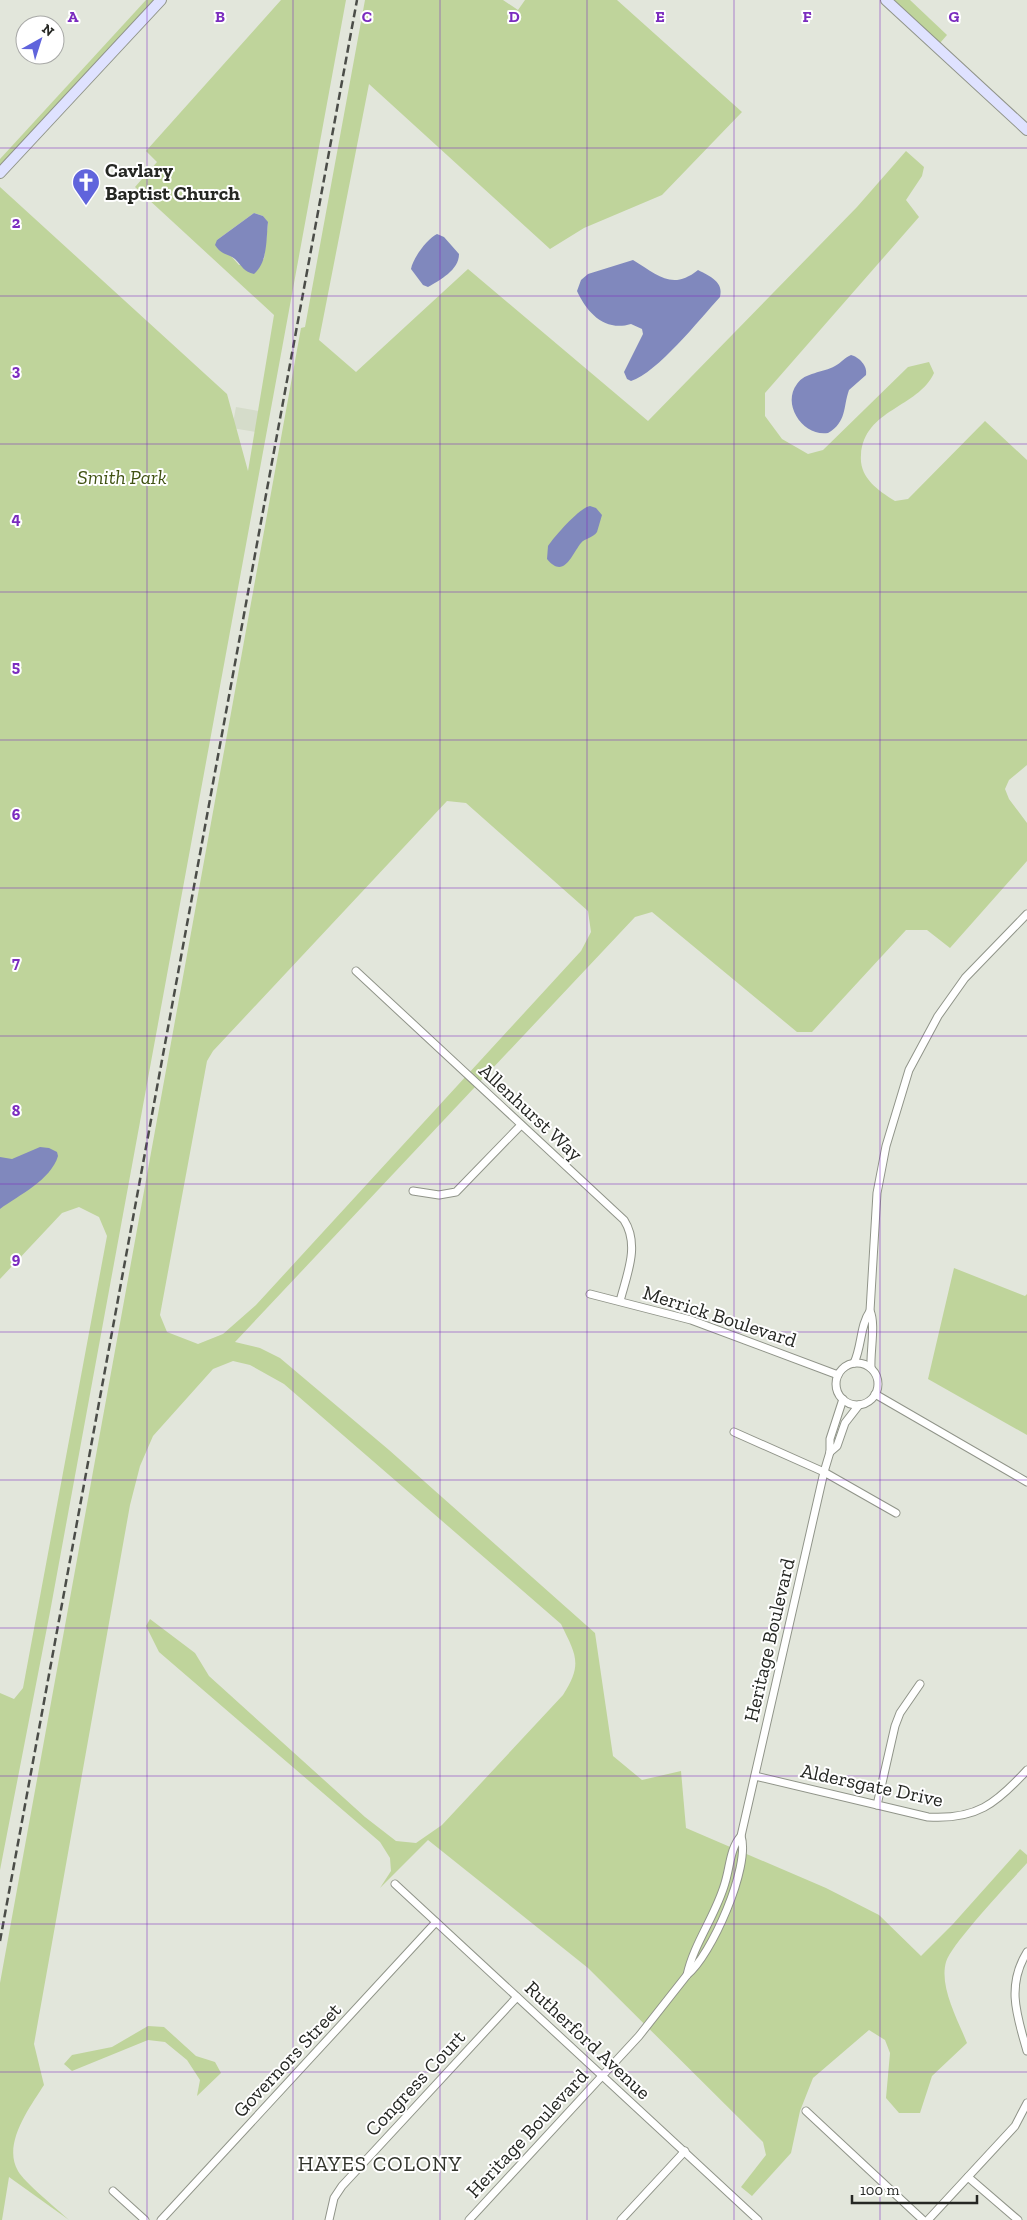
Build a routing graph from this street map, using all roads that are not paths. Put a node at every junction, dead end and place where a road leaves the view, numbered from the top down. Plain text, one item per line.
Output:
1 (161, 0) edge
2 (886, 0) edge
3 (1027, 130) edge
4 (0, 173) edge
5 (1027, 914) edge
6 (356, 970) dead end
7 (521, 1125) junction
8 (413, 1191) dead end
9 (590, 1294) dead end
10 (620, 1301) junction
11 (870, 1311) junction
12 (854, 1363) junction
13 (871, 1368) junction
14 (838, 1375) junction
15 (876, 1394) junction
16 (842, 1399) junction
17 (858, 1404) junction
18 (734, 1432) dead end
19 (830, 1452) junction
20 (824, 1472) junction
21 (1027, 1482) edge
22 (896, 1513) dead end
23 (920, 1684) dead end
24 (1027, 1770) edge
25 (755, 1776) junction
26 (878, 1805) junction
27 (741, 1836) junction
28 (395, 1884) dead end
29 (436, 1922) junction
30 (1027, 1952) edge
31 (686, 1975) junction
32 (517, 1997) junction
33 (1027, 2051) edge
34 (602, 2076) junction
35 (1027, 2103) edge
36 (806, 2111) dead end
37 (685, 2151) junction
38 (968, 2176) junction
39 (113, 2191) dead end
40 (145, 2220) edge
41 (161, 2220) edge
42 (329, 2220) edge
43 (469, 2220) edge
44 (621, 2220) edge
45 (758, 2220) edge
46 (923, 2220) edge
47 (928, 2220) edge
48 (1018, 2220) edge

1 - 4 street
2 - 3 street
5 - 11 street
6 - 7 street, Allenhurst Way
7 - 8 street
7 - 10 street, Allenhurst Way
9 - 10 street, Merrick Boulevard
10 - 14 street, Merrick Boulevard
11 - 12 street
11 - 13 street
12 - 13 street
12 - 14 street
13 - 15 street
14 - 16 street
15 - 17 street
15 - 21 street
16 - 17 street
16 - 19 street, Heritage Boulevard
17 - 19 street, Heritage Boulevard
18 - 20 street
19 - 20 street, Heritage Boulevard
20 - 22 street
20 - 25 street, Heritage Boulevard
23 - 26 street
24 - 26 street, Aldersgate Drive
25 - 26 street, Aldersgate Drive
25 - 27 street, Heritage Boulevard
27 - 31 street, Heritage Boulevard
27 - 31 street, Heritage Boulevard
28 - 29 street, Rutherford Avenue
29 - 32 street, Rutherford Avenue
29 - 41 street, Governors Street
30 - 33 street
31 - 34 street, Heritage Boulevard
32 - 34 street, Rutherford Avenue
32 - 42 street, Congress Court
34 - 37 street, Rutherford Avenue
34 - 43 street, Heritage Boulevard
35 - 38 street
36 - 46 street
37 - 44 street
37 - 45 street, Rutherford Avenue
38 - 47 street
38 - 48 street
39 - 40 street

